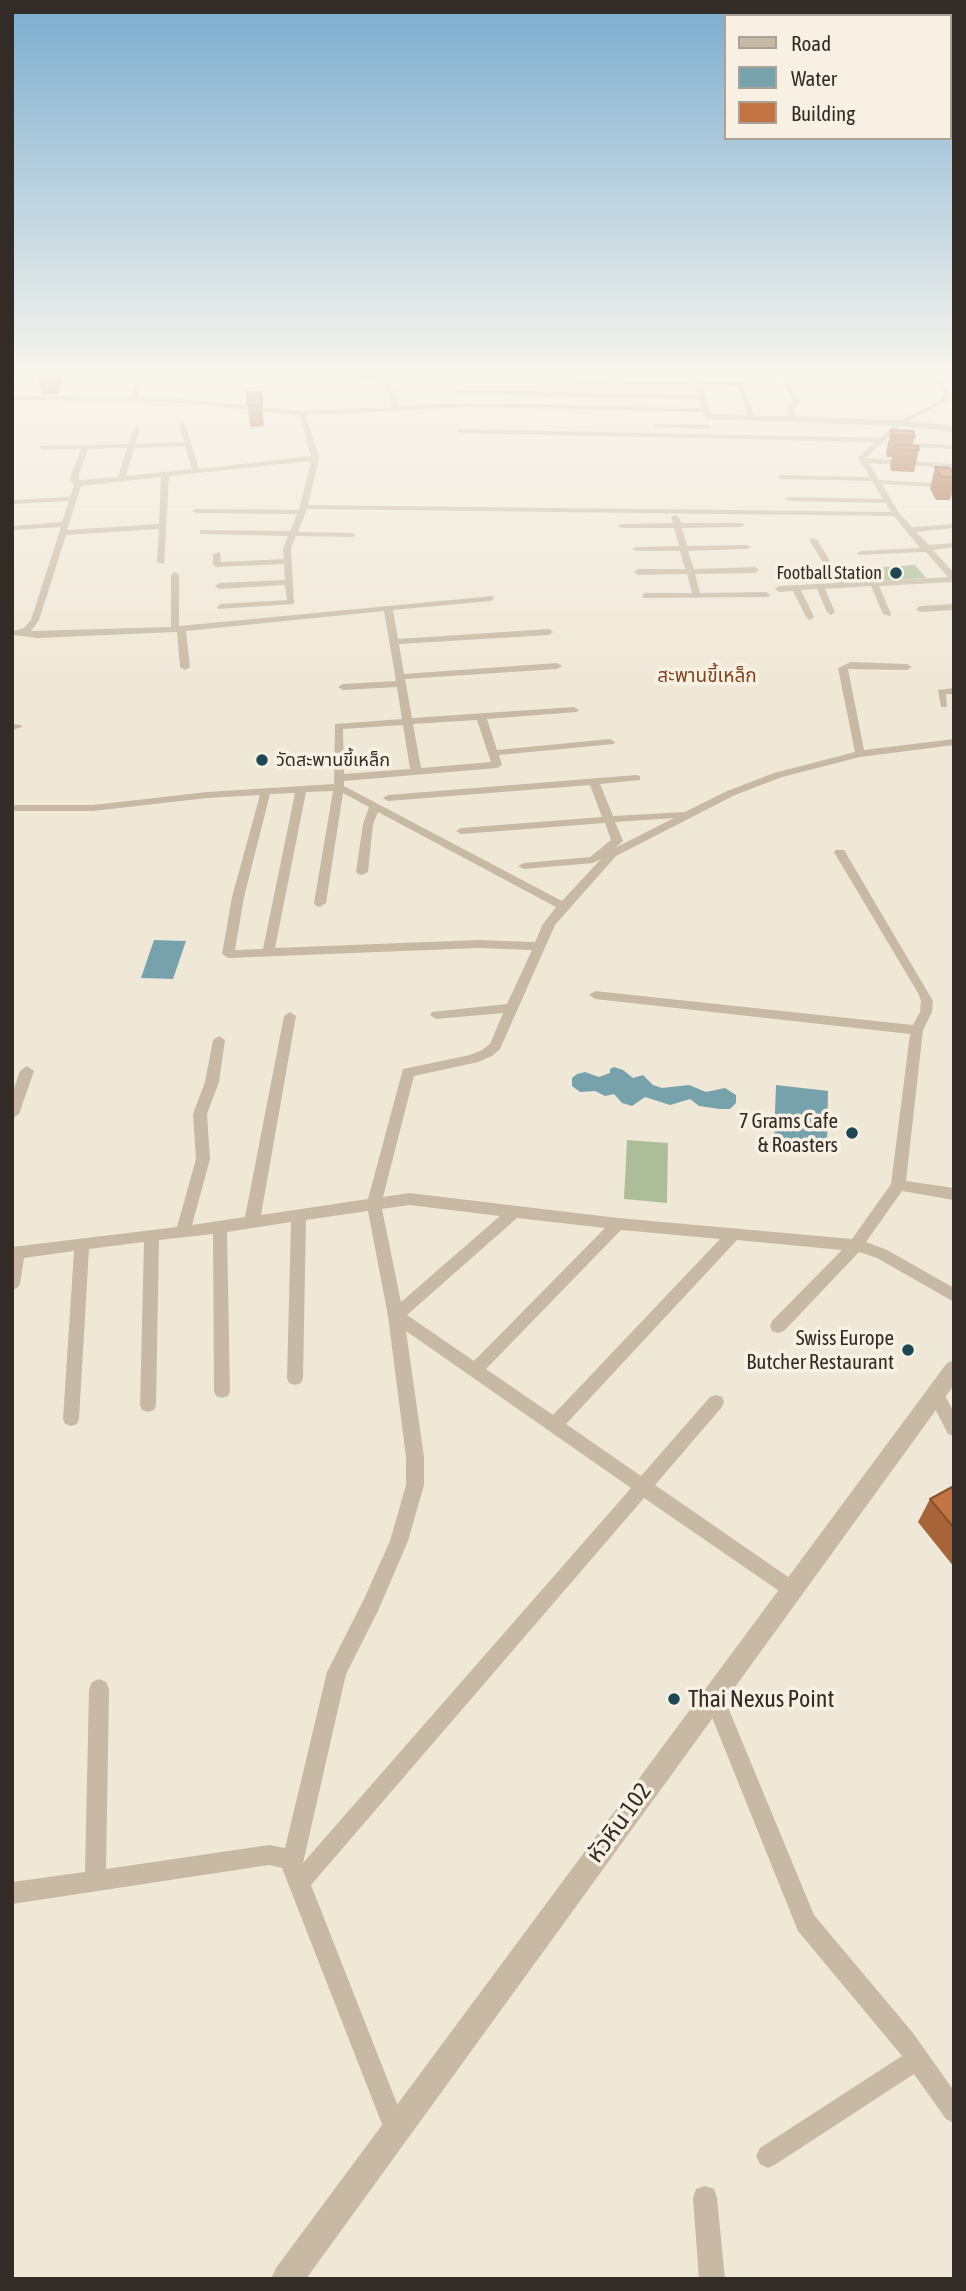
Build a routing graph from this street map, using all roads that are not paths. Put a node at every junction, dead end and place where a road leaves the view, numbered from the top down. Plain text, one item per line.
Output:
1 (75, 478) edge
2 (122, 478) edge
3 (165, 478) edge
4 (310, 478) edge
5 (803, 478) edge
6 (875, 478) edge
7 (877, 481) junction
8 (79, 483) junction
9 (954, 486) edge
10 (71, 499) junction
11 (789, 499) dead end
12 (889, 501) junction
13 (12, 502) edge
14 (674, 512) junction
15 (301, 513) junction
16 (896, 514) junction
17 (196, 515) dead end
18 (741, 525) dead end
19 (163, 526) junction
20 (621, 526) dead end
21 (676, 526) junction
22 (954, 526) edge
23 (12, 528) edge
24 (64, 528) junction
25 (909, 530) junction
26 (203, 532) dead end
27 (293, 534) junction
28 (352, 536) dead end
29 (813, 540) dead end
30 (954, 545) edge
31 (747, 547) dead end
32 (683, 548) junction
33 (636, 549) dead end
34 (925, 549) junction
35 (861, 553) dead end
36 (217, 554) dead end
37 (161, 562) dead end
38 (287, 562) junction
39 (234, 564) junction
40 (755, 570) dead end
41 (690, 571) junction
42 (638, 572) dead end
43 (175, 576) dead end
44 (954, 578) edge
45 (289, 582) junction
46 (874, 583) junction
47 (236, 585) junction
48 (841, 585) junction
49 (219, 586) dead end
50 (820, 587) junction
51 (796, 588) junction
52 (779, 589) dead end
53 (766, 595) dead end
54 (646, 596) dead end
55 (697, 596) junction
56 (490, 598) dead end
57 (221, 607) dead end
58 (954, 607) edge
59 (388, 608) junction
60 (920, 610) dead end
61 (831, 612) dead end
62 (887, 614) dead end
63 (810, 617) dead end
64 (178, 629) junction
65 (549, 632) dead end
66 (17, 633) edge
67 (394, 642) junction
68 (557, 666) dead end
69 (185, 667) dead end
70 (907, 667) dead end
71 (400, 680) junction
72 (344, 687) dead end
73 (954, 691) edge
74 (944, 705) dead end
75 (574, 710) dead end
76 (481, 717) junction
77 (408, 722) junction
78 (610, 742) dead end
79 (954, 742) edge
80 (493, 752) junction
81 (860, 754) junction
82 (416, 772) junction
83 (636, 778) dead end
84 (339, 782) junction
85 (594, 782) junction
86 (301, 789) junction
87 (266, 791) junction
88 (388, 798) dead end
89 (375, 806) junction
90 (12, 808) edge
91 (686, 814) junction
92 (608, 819) junction
93 (461, 831) dead end
94 (840, 852) dead end
95 (524, 866) dead end
96 (362, 872) dead end
97 (320, 903) dead end
98 (563, 906) junction
99 (538, 947) junction
100 (268, 953) junction
101 (595, 995) dead end
102 (513, 1008) junction
103 (436, 1015) dead end
104 (290, 1016) dead end
105 (918, 1030) junction
106 (219, 1040) dead end
107 (27, 1071) dead end
108 (12, 1114) edge
109 (898, 1185) junction
110 (954, 1194) edge
111 (374, 1204) junction
112 (514, 1212) junction
113 (299, 1215) junction
114 (252, 1222) junction
115 (618, 1224) junction
116 (220, 1227) junction
117 (183, 1232) junction
118 (734, 1234) junction
119 (152, 1237) junction
120 (82, 1245) junction
121 (856, 1245) junction
122 (14, 1252) edge
123 (12, 1284) edge
124 (954, 1296) edge
125 (396, 1315) junction
126 (778, 1326) dead end
127 (954, 1369) edge
128 (474, 1371) junction
129 (295, 1378) dead end
130 (222, 1391) dead end
131 (936, 1395) junction
132 (716, 1402) dead end
133 (148, 1405) dead end
134 (71, 1419) dead end
135 (553, 1426) junction
136 (954, 1429) edge
137 (642, 1487) junction
138 (791, 1588) junction
139 (99, 1689) dead end
140 (713, 1695) junction
141 (296, 1872) junction
142 (95, 1882) junction
143 (12, 1893) edge
144 (917, 2059) junction
145 (954, 2111) edge
146 (395, 2129) junction
147 (768, 2156) dead end
148 (705, 2198) dead end
149 (287, 2279) edge
150 (712, 2279) edge

1 - 8 street
2 - 8 street
3 - 19 street
4 - 15 street
5 - 7 street
6 - 7 street
7 - 9 street
7 - 12 street
8 - 10 street
10 - 13 street
10 - 24 street
11 - 12 street
12 - 16 street
14 - 15 street
14 - 16 street
14 - 21 street
15 - 17 street
15 - 27 street
16 - 25 street
18 - 21 street
19 - 24 street
19 - 37 street
20 - 21 street
21 - 32 street
22 - 25 street
23 - 24 street
24 - 66 street
25 - 34 street
26 - 27 street
27 - 28 street
27 - 38 street
29 - 48 street
30 - 34 street
31 - 32 street
32 - 33 street
32 - 41 street
34 - 35 street
34 - 44 street
36 - 39 street
38 - 39 street
38 - 45 street
39 - 47 street
40 - 41 street
41 - 42 street
41 - 55 street
43 - 64 street
44 - 46 street
45 - 47 street
45 - 57 street
46 - 48 street
46 - 62 street
47 - 49 street
48 - 50 street
50 - 51 street
50 - 61 street
51 - 52 street
51 - 63 street
53 - 55 street
54 - 55 street
56 - 59 street
58 - 60 street
59 - 64 street
59 - 67 street
64 - 66 street
64 - 69 street
65 - 67 street
67 - 71 street
68 - 71 street
70 - 81 street
71 - 72 street
71 - 77 street
73 - 74 street
75 - 76 street
76 - 77 street
76 - 80 street
77 - 82 street
77 - 84 street
78 - 80 street
79 - 81 street
80 - 82 street
81 - 91 street
82 - 84 street
83 - 85 street
84 - 86 street
84 - 89 street
84 - 97 street
85 - 88 street
85 - 92 street
86 - 87 street
86 - 100 street
87 - 90 street
87 - 100 street
89 - 96 street
89 - 98 street
91 - 92 street
91 - 98 street
92 - 93 street
92 - 95 street
94 - 105 street
98 - 99 street
99 - 100 street
99 - 102 street
101 - 105 street
102 - 103 street
102 - 111 street
104 - 114 street
105 - 109 street
106 - 117 street
107 - 108 street
109 - 110 street
109 - 121 street
111 - 112 street
111 - 113 street
111 - 125 street
112 - 115 street
112 - 125 street
113 - 114 street
113 - 129 street
114 - 116 street
115 - 118 street
115 - 128 street
116 - 117 street
116 - 130 street
117 - 119 street
118 - 121 street
118 - 135 street
119 - 120 street
119 - 133 street
120 - 122 street
120 - 134 street
121 - 124 street
121 - 126 street
122 - 123 street
125 - 128 street
125 - 141 street
127 - 131 street, หัวหิน 102
128 - 135 street
131 - 136 street
131 - 138 street, หัวหิน 102
132 - 137 street
135 - 137 street
137 - 138 street
137 - 141 street
138 - 140 street, หัวหิน 102
139 - 142 street
140 - 144 street
140 - 146 street, หัวหิน 102
141 - 142 street
141 - 146 street
142 - 143 street
144 - 145 street
144 - 147 street
146 - 149 street, หัวหิน 102
148 - 150 street

